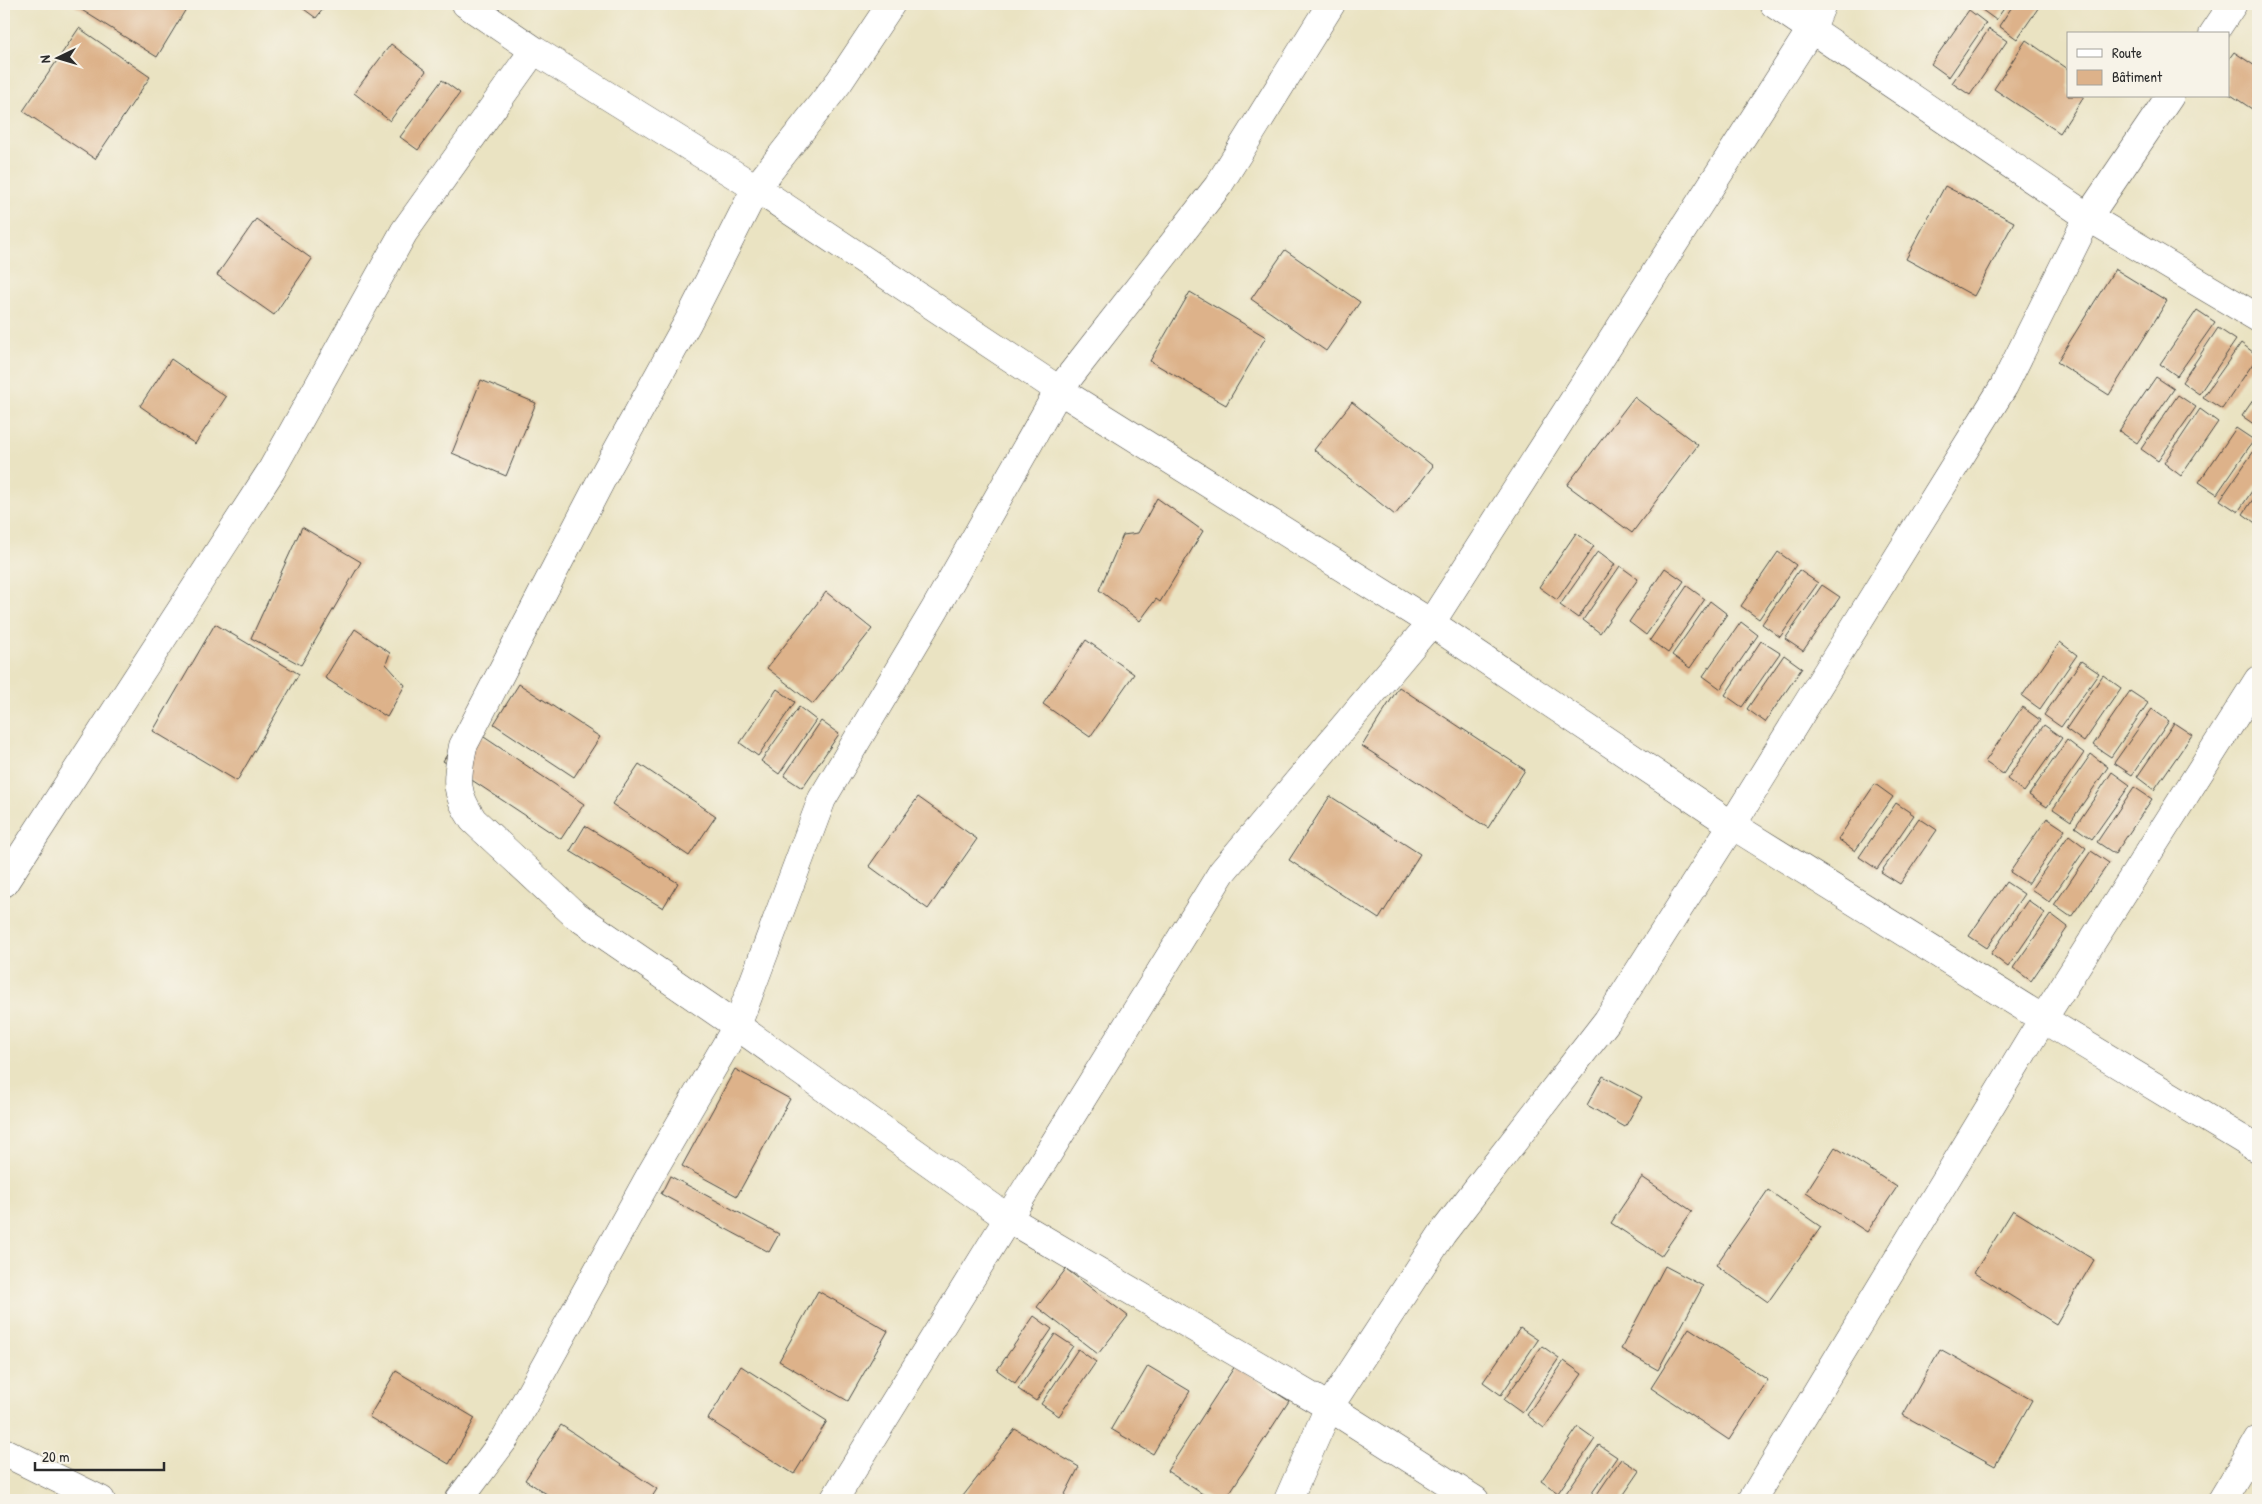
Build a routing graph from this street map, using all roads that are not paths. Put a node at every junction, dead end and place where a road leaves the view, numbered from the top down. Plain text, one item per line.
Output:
1 (466, 4) edge
2 (890, 4) edge
3 (1331, 4) edge
4 (1774, 4) edge
5 (2233, 4) edge
6 (1817, 16) edge
7 (2213, 32) edge
8 (534, 50) junction
9 (2169, 98) edge
10 (756, 188) junction
11 (2088, 217) junction
12 (2258, 318) edge
13 (1059, 390) junction
14 (1431, 623) junction
15 (2258, 680) edge
16 (1732, 825) junction
17 (4, 884) edge
18 (2043, 1019) junction
19 (737, 1026) junction
20 (2258, 1149) edge
21 (1010, 1219) junction
22 (1329, 1407) junction
23 (2258, 1440) edge
24 (4, 1452) edge
25 (101, 1500) edge
26 (459, 1500) edge
27 (834, 1500) edge
28 (1288, 1500) edge
29 (1475, 1500) edge
30 (1752, 1500) edge
31 (2222, 1500) edge

1 - 8 street
2 - 10 street
3 - 13 street
4 - 6 street
5 - 7 street
6 - 11 street
6 - 14 street
8 - 10 street
8 - 17 street
9 - 11 street
10 - 13 street
10 - 19 street
11 - 12 street
11 - 16 street
13 - 14 street
13 - 19 street
14 - 16 street
14 - 21 street
15 - 18 street
16 - 18 street
16 - 22 street
18 - 20 street
18 - 30 street
19 - 21 street
19 - 26 street
21 - 22 street
21 - 27 street
22 - 28 street
22 - 29 street
23 - 31 street
24 - 25 street

